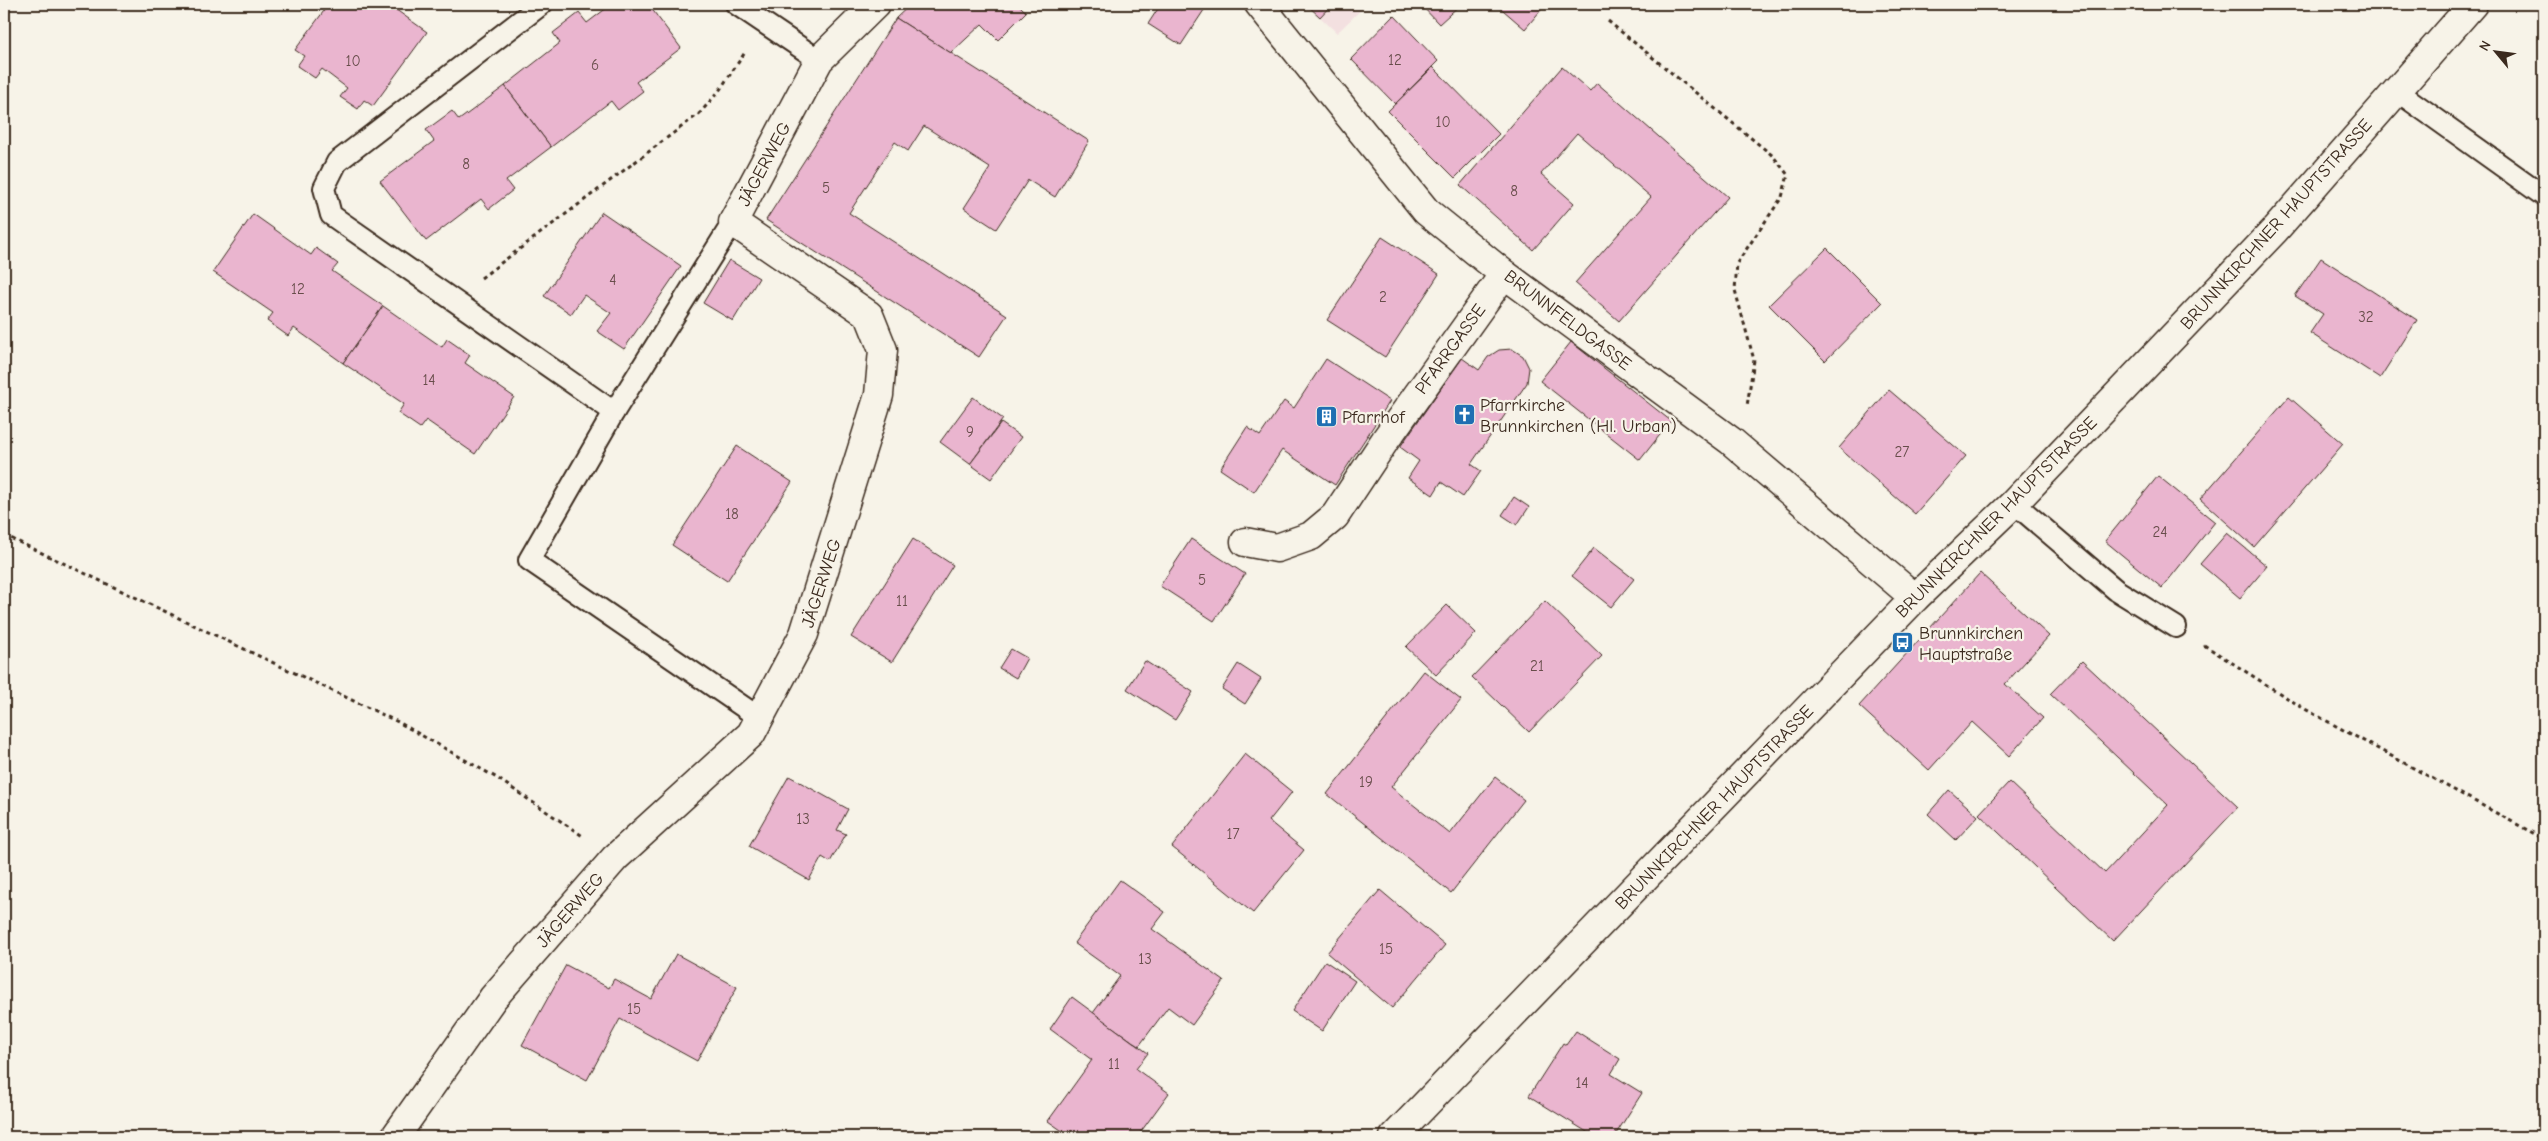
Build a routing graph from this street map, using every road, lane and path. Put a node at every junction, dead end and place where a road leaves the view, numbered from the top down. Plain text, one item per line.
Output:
1 (542, 4) edge
2 (736, 4) edge
3 (876, 4) edge
4 (1260, 4) edge
5 (2473, 4) edge
6 (1608, 21) dead end
7 (765, 23) junction
8 (819, 60) junction
9 (2397, 91) junction
10 (2544, 196) edge
11 (733, 222) junction
12 (1504, 274) junction
13 (452, 300) junction
14 (614, 412) junction
15 (1731, 441) junction
16 (2014, 503) junction
17 (4, 535) edge
18 (1245, 542) dead end
19 (1915, 598) junction
20 (2176, 628) joint
21 (761, 719) junction
22 (2544, 839) edge
23 (615, 858) junction
24 (395, 1137) edge
25 (1394, 1137) edge

1 - 13 lane
2 - 7 lane
3 - 8 street, JÄGERWEG
4 - 12 street, BRUNNFELDGASSE
5 - 9 street, BRUNNKIRCHNER HAUPTSTRASSE
6 - 15 path
7 - 8 lane
7 - 13 path
8 - 11 street, JÄGERWEG
9 - 10 lane
9 - 16 street, BRUNNKIRCHNER HAUPTSTRASSE
11 - 14 lane
11 - 21 street, JÄGERWEG
12 - 15 street, BRUNNFELDGASSE
12 - 18 street, PFARRGASSE
13 - 14 lane
14 - 21 lane
15 - 19 street, BRUNNFELDGASSE
16 - 19 street, BRUNNKIRCHNER HAUPTSTRASSE
16 - 20 lane
17 - 23 path
19 - 25 street, BRUNNKIRCHNER HAUPTSTRASSE
20 - 22 path
21 - 23 street, JÄGERWEG
23 - 24 street, JÄGERWEG

